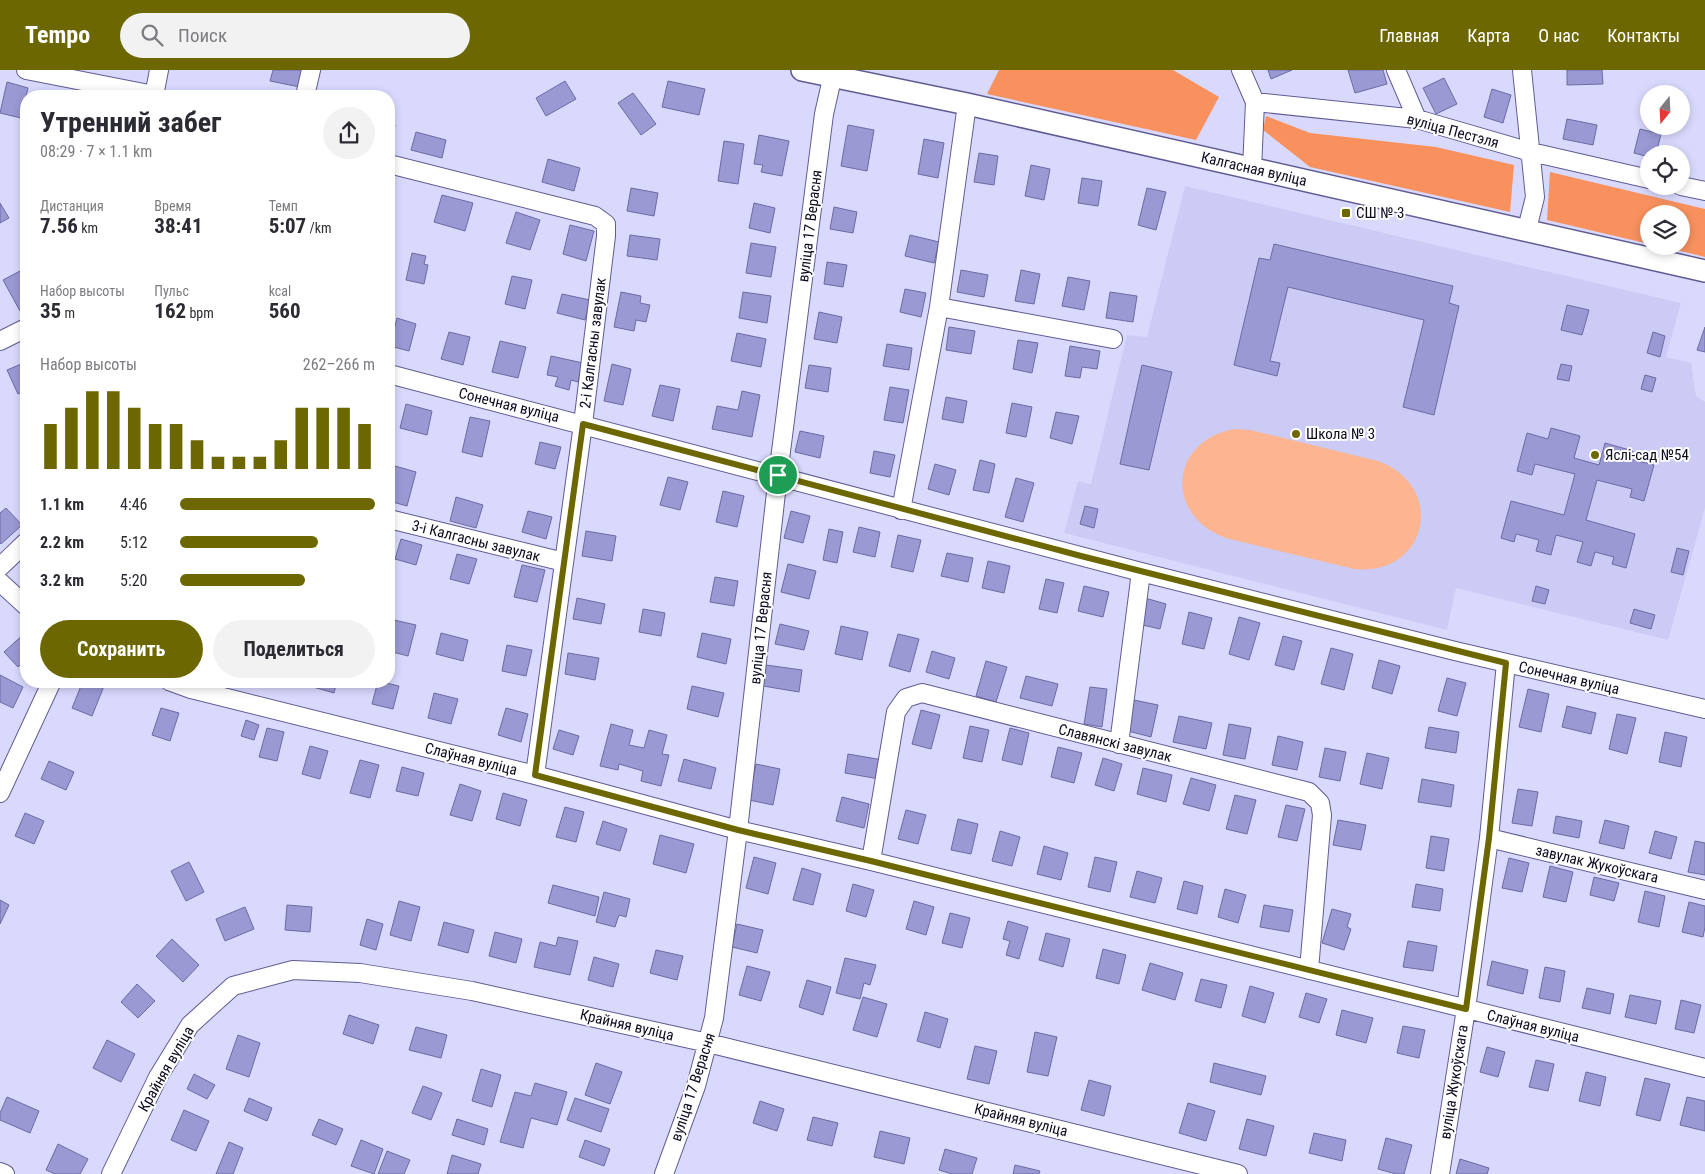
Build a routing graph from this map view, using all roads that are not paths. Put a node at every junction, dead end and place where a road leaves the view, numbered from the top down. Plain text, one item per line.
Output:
1 (26, 70) edge
2 (159, 70) edge
3 (311, 70) edge
4 (802, 70) edge
5 (1241, 70) edge
6 (1396, 70) edge
7 (1522, 70) edge
8 (833, 73) edge
9 (124, 90) edge
10 (155, 90) edge
11 (306, 90) edge
12 (1255, 102) junction
13 (967, 104) junction
14 (1417, 119) junction
15 (1531, 152) junction
16 (395, 166) edge
17 (1252, 169) junction
18 (1640, 177) edge
19 (1690, 188) edge
20 (1705, 191) edge
21 (1527, 229) junction
22 (1705, 271) edge
23 (939, 307) junction
24 (20, 331) edge
25 (1112, 339) dead end
26 (0, 340) edge
27 (395, 376) edge
28 (583, 424) junction
29 (778, 475) junction
30 (901, 510) junction
31 (395, 520) edge
32 (20, 548) edge
33 (564, 562) junction
34 (0, 567) edge
35 (1141, 572) junction
36 (0, 582) edge
37 (20, 600) edge
38 (1506, 663) junction
39 (49, 688) edge
40 (188, 688) edge
41 (1705, 710) edge
42 (1119, 744) junction
43 (535, 775) junction
44 (1, 789) edge
45 (738, 830) junction
46 (1489, 838) junction
47 (871, 861) junction
48 (1705, 890) edge
49 (1309, 970) junction
50 (1466, 1009) junction
51 (708, 1043) junction
52 (1705, 1068) edge
53 (0, 1172) edge
54 (5, 1174) edge
55 (111, 1174) edge
56 (664, 1174) edge
57 (1238, 1174) edge
58 (1440, 1174) edge

1 - 9 street
2 - 10 street
3 - 11 street
4 - 8 street, Калгасная вуліца
5 - 12 street
6 - 14 street
7 - 15 street
8 - 13 street, Калгасная вуліца
8 - 29 street, вуліца 17 Верасня
12 - 14 street, вуліца Пестэля
12 - 17 street
13 - 17 street, Калгасная вуліца
13 - 23 street
14 - 15 street, вуліца Пестэля
15 - 18 street, вуліца Пестэля
15 - 21 street
16 - 28 street, 2-і Калгасны завулак
17 - 21 street, Калгасная вуліца
19 - 20 street
21 - 22 street, Калгасная вуліца
23 - 25 street
23 - 30 street
24 - 26 street
27 - 28 street, Сонечная вуліца
28 - 29 street, Сонечная вуліца
28 - 33 street, 2-і Калгасны завулак
29 - 30 street, Сонечная вуліца
29 - 45 street, вуліца 17 Верасня
30 - 35 street, Сонечная вуліца
31 - 33 street, 3-і Калгасны завулак
32 - 34 street
33 - 43 street, 2-і Калгасны завулак
35 - 38 street, Сонечная вуліца
35 - 42 street
36 - 37 street
38 - 41 street, Сонечная вуліца
38 - 46 street, вуліца Жукоўскага
39 - 44 street
40 - 43 street, Слаўная вуліца
42 - 47 street, Славянскі завулак
42 - 49 street, Славянскі завулак
43 - 45 street, Слаўная вуліца
45 - 47 street, Слаўная вуліца
45 - 51 street, вуліца 17 Верасня
46 - 48 street, завулак Жукоўскага
46 - 50 street, вуліца Жукоўскага
47 - 49 street, Слаўная вуліца
49 - 50 street, Слаўная вуліца
50 - 52 street, Слаўная вуліца
50 - 58 street, вуліца Жукоўскага
51 - 55 street, Крайняя вуліца
51 - 56 street, вуліца 17 Верасня
51 - 57 street, Крайняя вуліца
53 - 54 street

